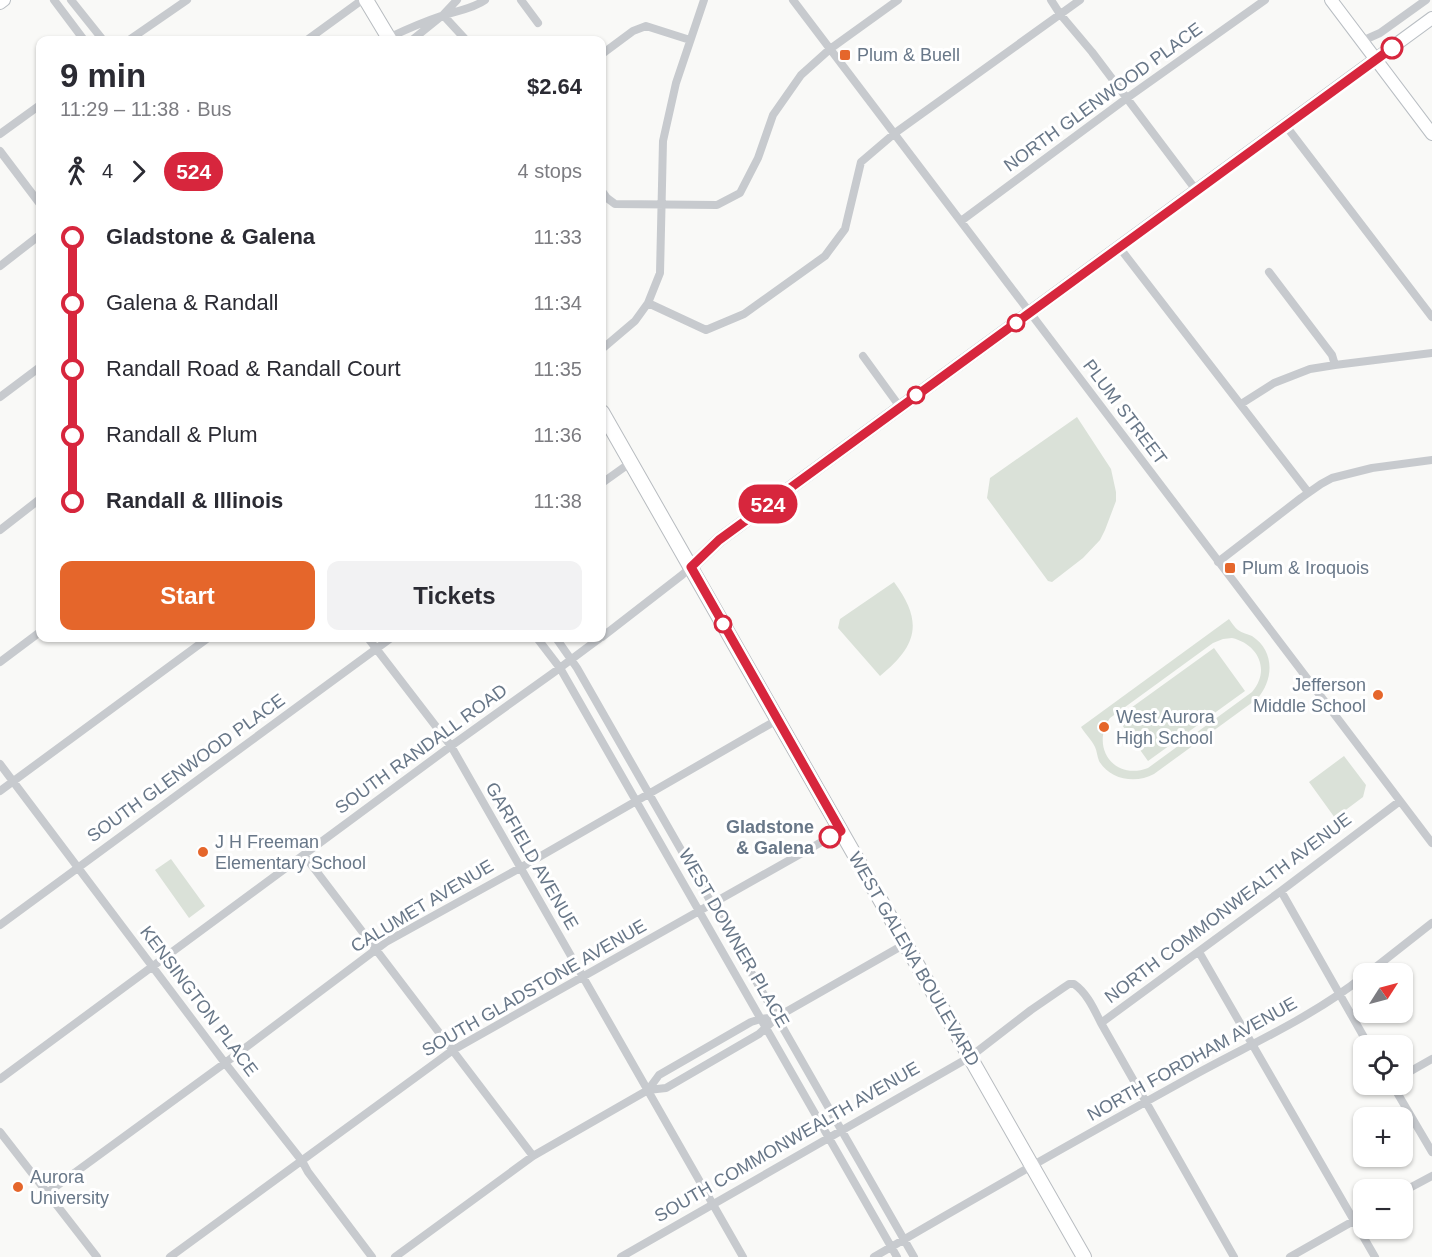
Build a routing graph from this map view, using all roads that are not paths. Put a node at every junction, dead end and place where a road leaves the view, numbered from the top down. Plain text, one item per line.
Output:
1 (4, 0) edge
2 (54, 0) edge
3 (71, 0) edge
4 (187, 0) edge
5 (364, 0) edge
6 (457, 0) edge
7 (485, 0) edge
8 (704, 0) edge
9 (793, 0) edge
10 (898, 0) edge
11 (1051, 0) edge
12 (1080, 0) edge
13 (1265, 0) edge
14 (1331, 0) edge
15 (1426, 0) edge
16 (524, 1) edge
17 (0, 3) edge
18 (1060, 14) junction
19 (442, 15) junction
20 (1432, 18) edge
21 (538, 23) dead end
22 (81, 36) edge
23 (100, 36) edge
24 (135, 36) edge
25 (313, 36) edge
26 (387, 36) edge
27 (395, 36) edge
28 (417, 36) edge
29 (462, 36) edge
30 (690, 40) junction
31 (1362, 41) junction
32 (830, 49) junction
33 (606, 51) edge
34 (1376, 59) junction
35 (1127, 98) junction
36 (36, 108) edge
37 (1286, 126) junction
38 (895, 133) junction
39 (0, 134) edge
40 (1432, 134) edge
41 (0, 151) edge
42 (1196, 190) junction
43 (606, 196) edge
44 (36, 199) edge
45 (662, 204) junction
46 (961, 221) junction
47 (36, 238) edge
48 (1119, 247) junction
49 (0, 266) edge
50 (1269, 272) dead end
51 (648, 303) junction
52 (1030, 313) junction
53 (1432, 317) edge
54 (606, 346) edge
55 (1432, 354) edge
56 (863, 356) dead end
57 (1335, 365) junction
58 (36, 370) edge
59 (0, 397) edge
60 (1241, 404) junction
61 (900, 407) junction
62 (606, 419) edge
63 (1432, 460) edge
64 (630, 463) junction
65 (606, 480) edge
66 (1308, 492) junction
67 (36, 503) edge
68 (0, 530) edge
69 (1218, 562) junction
70 (691, 567) junction
71 (606, 633) edge
72 (36, 635) edge
73 (203, 642) edge
74 (371, 642) edge
75 (386, 642) edge
76 (540, 642) edge
77 (559, 642) edge
78 (594, 642) edge
79 (376, 649) junction
80 (571, 659) junction
81 (0, 662) edge
82 (560, 668) junction
83 (777, 720) junction
84 (451, 746) junction
85 (0, 764) edge
86 (13, 782) junction
87 (0, 791) edge
88 (648, 794) junction
89 (636, 800) junction
90 (1400, 801) junction
91 (841, 831) junction
92 (1432, 843) edge
93 (304, 855) junction
94 (78, 868) junction
95 (520, 868) junction
96 (1281, 891) junction
97 (712, 904) junction
98 (698, 912) junction
99 (1432, 923) edge
100 (0, 925) edge
101 (905, 944) junction
102 (376, 949) junction
103 (1199, 952) junction
104 (1380, 963) edge
105 (152, 966) junction
106 (582, 977) junction
107 (1353, 985) edge
108 (1340, 995) junction
109 (777, 1017) junction
110 (761, 1018) junction
111 (1101, 1023) junction
112 (766, 1027) junction
113 (1363, 1035) edge
114 (1252, 1045) junction
115 (453, 1050) junction
116 (970, 1057) junction
117 (1432, 1059) edge
118 (225, 1063) junction
119 (1413, 1070) edge
120 (0, 1079) edge
121 (648, 1090) junction
122 (1398, 1095) edge
123 (1147, 1102) junction
124 (840, 1130) junction
125 (0, 1132) edge
126 (829, 1137) junction
127 (1432, 1152) edge
128 (533, 1156) junction
129 (302, 1161) junction
130 (1033, 1166) junction
131 (1432, 1176) edge
132 (1413, 1186) edge
133 (46, 1192) junction
134 (712, 1204) junction
135 (1353, 1218) edge
136 (1353, 1221) edge
137 (1365, 1239) edge
138 (904, 1240) junction
139 (891, 1247) junction
140 (96, 1257) edge
141 (170, 1257) edge
142 (372, 1257) edge
143 (395, 1257) edge
144 (621, 1257) edge
145 (743, 1257) edge
146 (874, 1257) edge
147 (897, 1257) edge
148 (914, 1257) edge
149 (1084, 1257) edge
150 (1234, 1257) edge
151 (1290, 1257) edge
152 (1375, 1257) edge

1 - 17 main road
2 - 22 street
3 - 23 street
4 - 24 street
5 - 25 street
5 - 26 main road
6 - 19 street
7 - 19 street
8 - 30 street
9 - 32 street, PLUM STREET
10 - 32 street
11 - 18 street
12 - 18 street
13 - 35 street, NORTH GLENWOOD PLACE
14 - 31 main road
15 - 31 street
16 - 21 street
18 - 35 street
18 - 38 street
19 - 27 street
19 - 28 street
19 - 29 street
20 - 34 main road
30 - 33 street
30 - 45 street
31 - 34 main road
32 - 38 street, PLUM STREET
32 - 45 street
34 - 37 main road
34 - 40 main road
35 - 42 street
35 - 46 street, NORTH GLENWOOD PLACE
36 - 39 street
37 - 42 main road
37 - 53 street
38 - 46 street, PLUM STREET
38 - 51 street
41 - 44 street
42 - 48 main road
43 - 45 street
45 - 51 street
46 - 52 street, PLUM STREET
47 - 49 street
48 - 52 main road
48 - 60 street
50 - 57 street
51 - 54 street
52 - 61 main road
52 - 69 street, PLUM STREET
55 - 57 street
56 - 61 street
57 - 60 street
58 - 59 street
60 - 66 street
61 - 70 main road
62 - 64 main road, WEST GALENA BOULEVARD
63 - 66 street
64 - 65 street
64 - 70 main road, WEST GALENA BOULEVARD
66 - 69 street
67 - 68 street
69 - 90 street, PLUM STREET
70 - 71 street, SOUTH RANDALL ROAD
70 - 83 main road, WEST GALENA BOULEVARD
72 - 81 street
73 - 86 street
74 - 79 street, GARFIELD AVENUE
75 - 79 street, SOUTH GLENWOOD PLACE
76 - 82 street, WEST DOWNER PLACE
77 - 80 street, WEST DOWNER PLACE
78 - 80 street, SOUTH RANDALL ROAD
79 - 84 street, GARFIELD AVENUE
79 - 94 street, SOUTH GLENWOOD PLACE
80 - 82 street, SOUTH RANDALL ROAD
80 - 88 street, WEST DOWNER PLACE
82 - 84 street, SOUTH RANDALL ROAD
82 - 89 street, WEST DOWNER PLACE
83 - 88 street, CALUMET AVENUE
83 - 91 main road, WEST GALENA BOULEVARD
84 - 93 street, SOUTH RANDALL ROAD
84 - 95 street, GARFIELD AVENUE
85 - 86 street, KENSINGTON PLACE
86 - 87 street
86 - 94 street, KENSINGTON PLACE
88 - 89 street, CALUMET AVENUE
88 - 97 street, WEST DOWNER PLACE
89 - 95 street, CALUMET AVENUE
89 - 98 street, WEST DOWNER PLACE
90 - 92 street, PLUM STREET
90 - 96 street, NORTH COMMONWEALTH AVENUE
91 - 97 street, SOUTH GLADSTONE AVENUE
91 - 101 main road, WEST GALENA BOULEVARD
93 - 102 street
93 - 105 street, SOUTH RANDALL ROAD
94 - 100 street, SOUTH GLENWOOD PLACE
94 - 105 street, KENSINGTON PLACE
95 - 102 street, CALUMET AVENUE
95 - 106 street, GARFIELD AVENUE
96 - 103 street, NORTH COMMONWEALTH AVENUE
96 - 108 street
97 - 98 street, SOUTH GLADSTONE AVENUE
97 - 109 street, WEST DOWNER PLACE
98 - 106 street, SOUTH GLADSTONE AVENUE
98 - 110 street, WEST DOWNER PLACE
99 - 104 street, NORTH FORDHAM AVENUE
101 - 109 street
101 - 116 main road, WEST GALENA BOULEVARD
102 - 115 street
102 - 118 street, CALUMET AVENUE
103 - 111 street, NORTH COMMONWEALTH AVENUE
103 - 114 street
105 - 118 street, KENSINGTON PLACE
105 - 120 street, SOUTH RANDALL ROAD
106 - 115 street, SOUTH GLADSTONE AVENUE
106 - 121 street, GARFIELD AVENUE
107 - 108 street, NORTH FORDHAM AVENUE
108 - 113 street
108 - 114 street, NORTH FORDHAM AVENUE
109 - 110 street
109 - 112 street
109 - 124 street, WEST DOWNER PLACE
110 - 112 street, WEST DOWNER PLACE
110 - 121 street
111 - 116 street, NORTH COMMONWEALTH AVENUE
111 - 123 street
112 - 121 street
112 - 126 street, WEST DOWNER PLACE
114 - 123 street, NORTH FORDHAM AVENUE
114 - 135 street
115 - 128 street
115 - 129 street, SOUTH GLADSTONE AVENUE
116 - 124 street, SOUTH COMMONWEALTH AVENUE
116 - 130 main road, WEST GALENA BOULEVARD
117 - 119 street
118 - 129 street, KENSINGTON PLACE
118 - 133 street, CALUMET AVENUE
121 - 128 street
121 - 134 street, GARFIELD AVENUE
122 - 127 street
123 - 130 street, NORTH FORDHAM AVENUE
123 - 150 street
124 - 126 street, SOUTH COMMONWEALTH AVENUE
124 - 138 street, WEST DOWNER PLACE
125 - 133 street
126 - 134 street, SOUTH COMMONWEALTH AVENUE
126 - 139 street, WEST DOWNER PLACE
128 - 143 street
129 - 141 street, SOUTH GLADSTONE AVENUE
129 - 142 street, KENSINGTON PLACE
130 - 138 street, NORTH FORDHAM AVENUE
130 - 149 main road, WEST GALENA BOULEVARD
131 - 132 street
133 - 140 street
134 - 144 street, SOUTH COMMONWEALTH AVENUE
134 - 145 street, GARFIELD AVENUE
136 - 151 street
137 - 152 street
138 - 139 street, NORTH FORDHAM AVENUE
138 - 148 street, WEST DOWNER PLACE
139 - 146 street, NORTH FORDHAM AVENUE
139 - 147 street, WEST DOWNER PLACE

